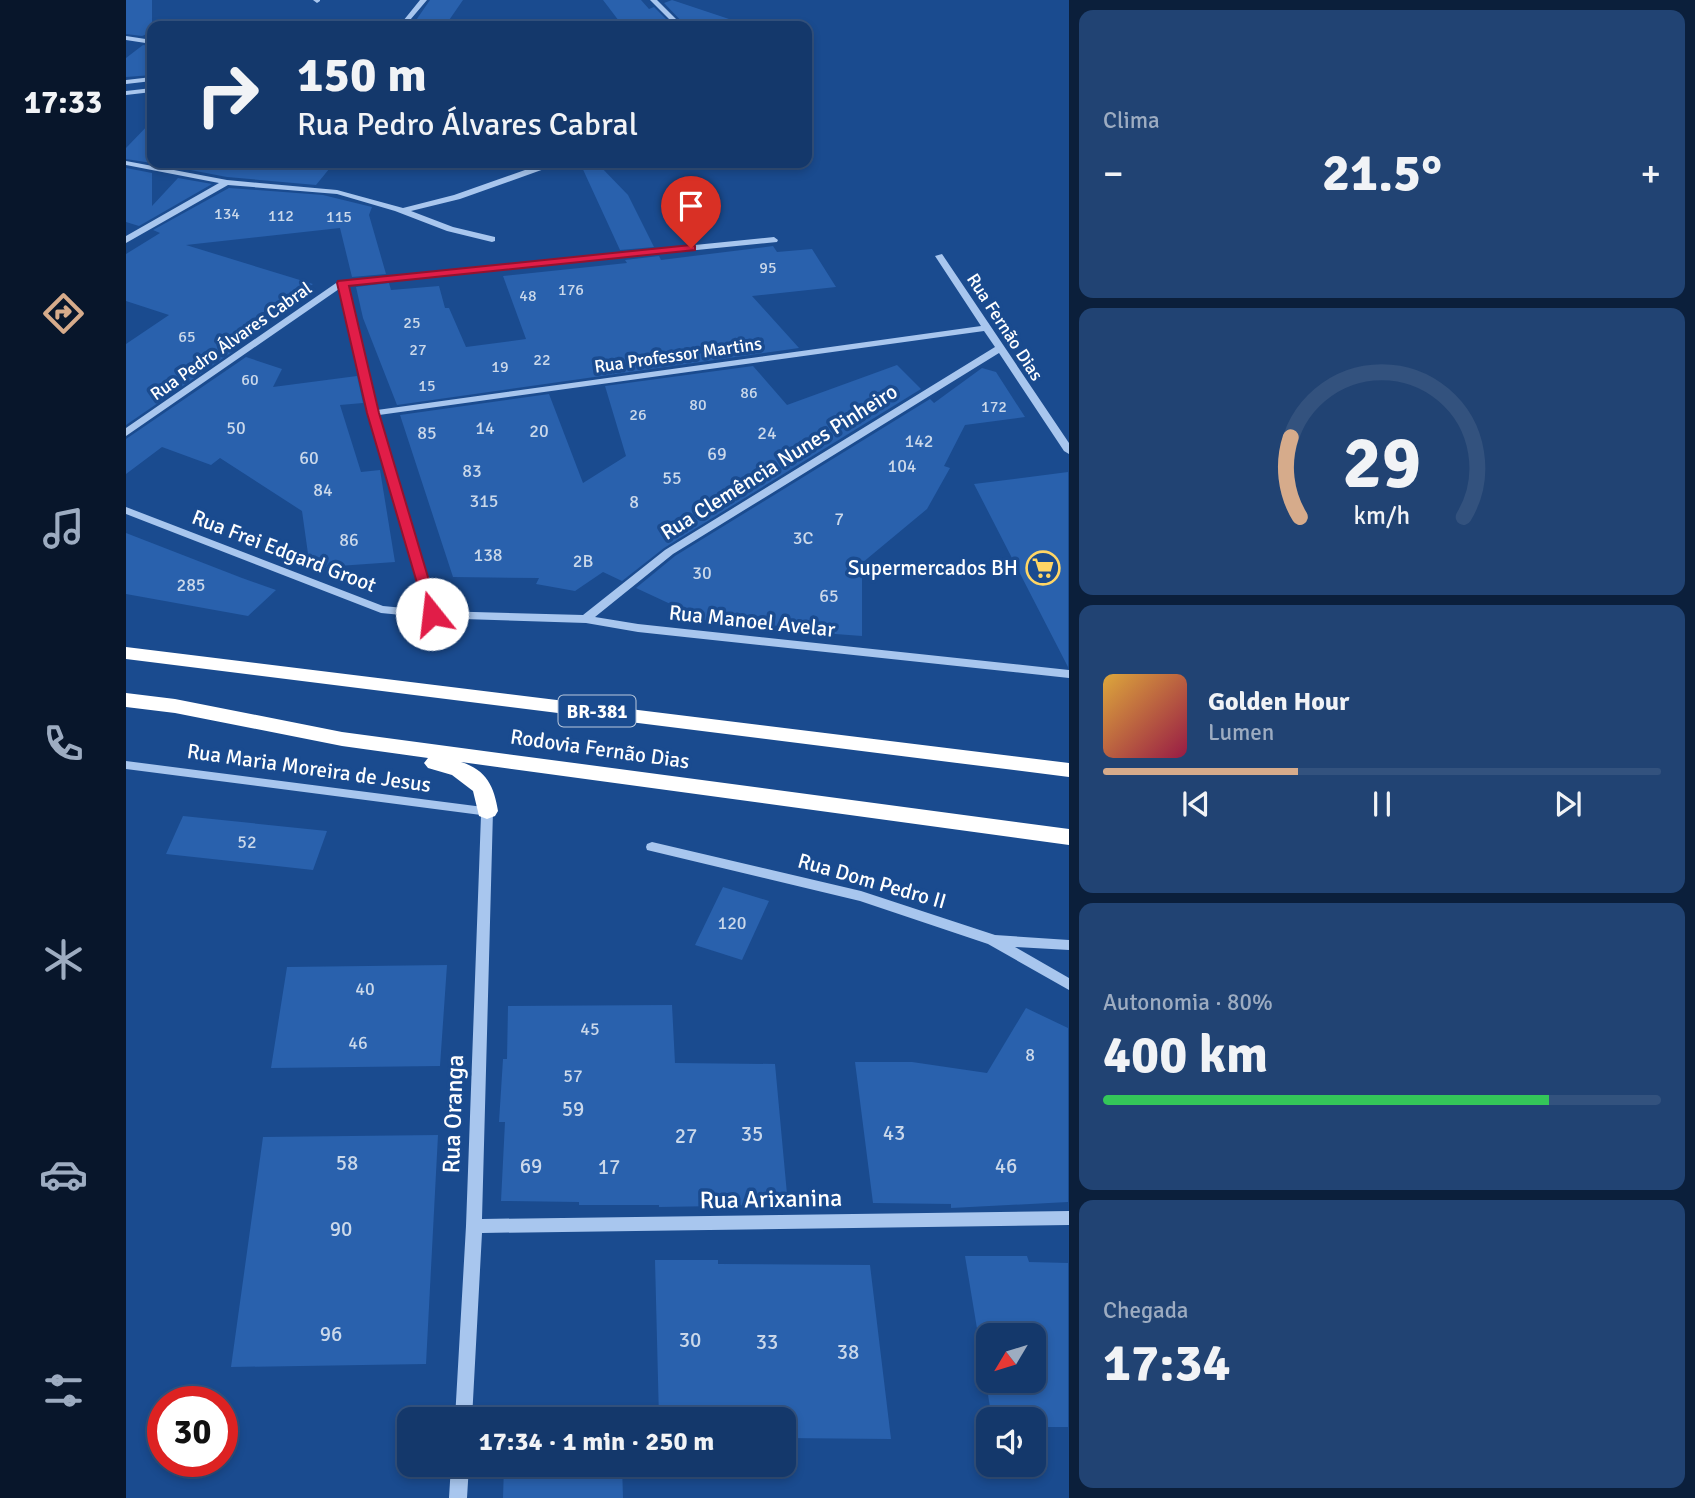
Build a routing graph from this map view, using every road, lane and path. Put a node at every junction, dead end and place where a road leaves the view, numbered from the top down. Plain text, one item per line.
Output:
1 (424, 0) edge
2 (653, 0) edge
3 (406, 21) edge
4 (675, 21) edge
5 (126, 38) edge
6 (147, 41) edge
7 (147, 80) edge
8 (126, 82) edge
9 (147, 91) edge
10 (126, 93) edge
11 (126, 163) edge
12 (147, 167) edge
13 (153, 168) edge
14 (539, 168) edge
15 (227, 182) junction
16 (401, 211) junction
17 (492, 239) dead end
18 (126, 240) edge
19 (774, 240) dead end
20 (939, 256) dead end
21 (342, 283) junction
22 (987, 328) junction
23 (1000, 348) junction
24 (373, 413) junction
25 (126, 433) edge
26 (1069, 451) edge
27 (126, 510) edge
28 (432, 614) junction
29 (586, 619) junction
30 (126, 653) edge
31 (1069, 674) edge
32 (126, 700) edge
33 (341, 739) junction
34 (126, 765) edge
35 (1069, 770) edge
36 (487, 811) junction
37 (1069, 837) edge
38 (652, 847) dead end
39 (993, 940) junction
40 (1069, 945) edge
41 (1069, 985) edge
42 (1069, 1218) edge
43 (474, 1226) junction
44 (464, 1407) edge
45 (459, 1477) edge
46 (458, 1498) edge

1 - 3 street
2 - 4 street
5 - 6 street
7 - 8 street
9 - 10 street
11 - 12 street
13 - 15 street
14 - 16 street
15 - 16 street
15 - 18 street
16 - 17 street
19 - 21 street, Rua Pedro Álvares Cabral
20 - 22 street, Rua Fernão Dias
21 - 24 street
21 - 25 street, Rua Pedro Álvares Cabral
22 - 23 street, Rua Fernão Dias
22 - 24 street, Rua Professor Martins
23 - 26 street, Rua Fernão Dias
23 - 29 street, Rua Clemência Nunes Pinheiro
24 - 28 street
27 - 28 street, Rua Frei Edgard Groot
28 - 29 street, Rua Manoel Avelar
29 - 31 street, Rua Manoel Avelar
30 - 35 highway, Rodovia Fernão Dias / BR-381
32 - 33 highway, Rodovia Fernão Dias
33 - 36 highway
33 - 37 highway, Rodovia Fernão Dias
34 - 36 street, Rua Maria Moreira de Jesus
36 - 43 street, Rua Oranga
38 - 39 street, Rua Dom Pedro II
39 - 40 street
39 - 41 street, Rua Dom Pedro II
42 - 43 street, Rua Arixanina
43 - 44 street, Rua Oranga
45 - 46 street

